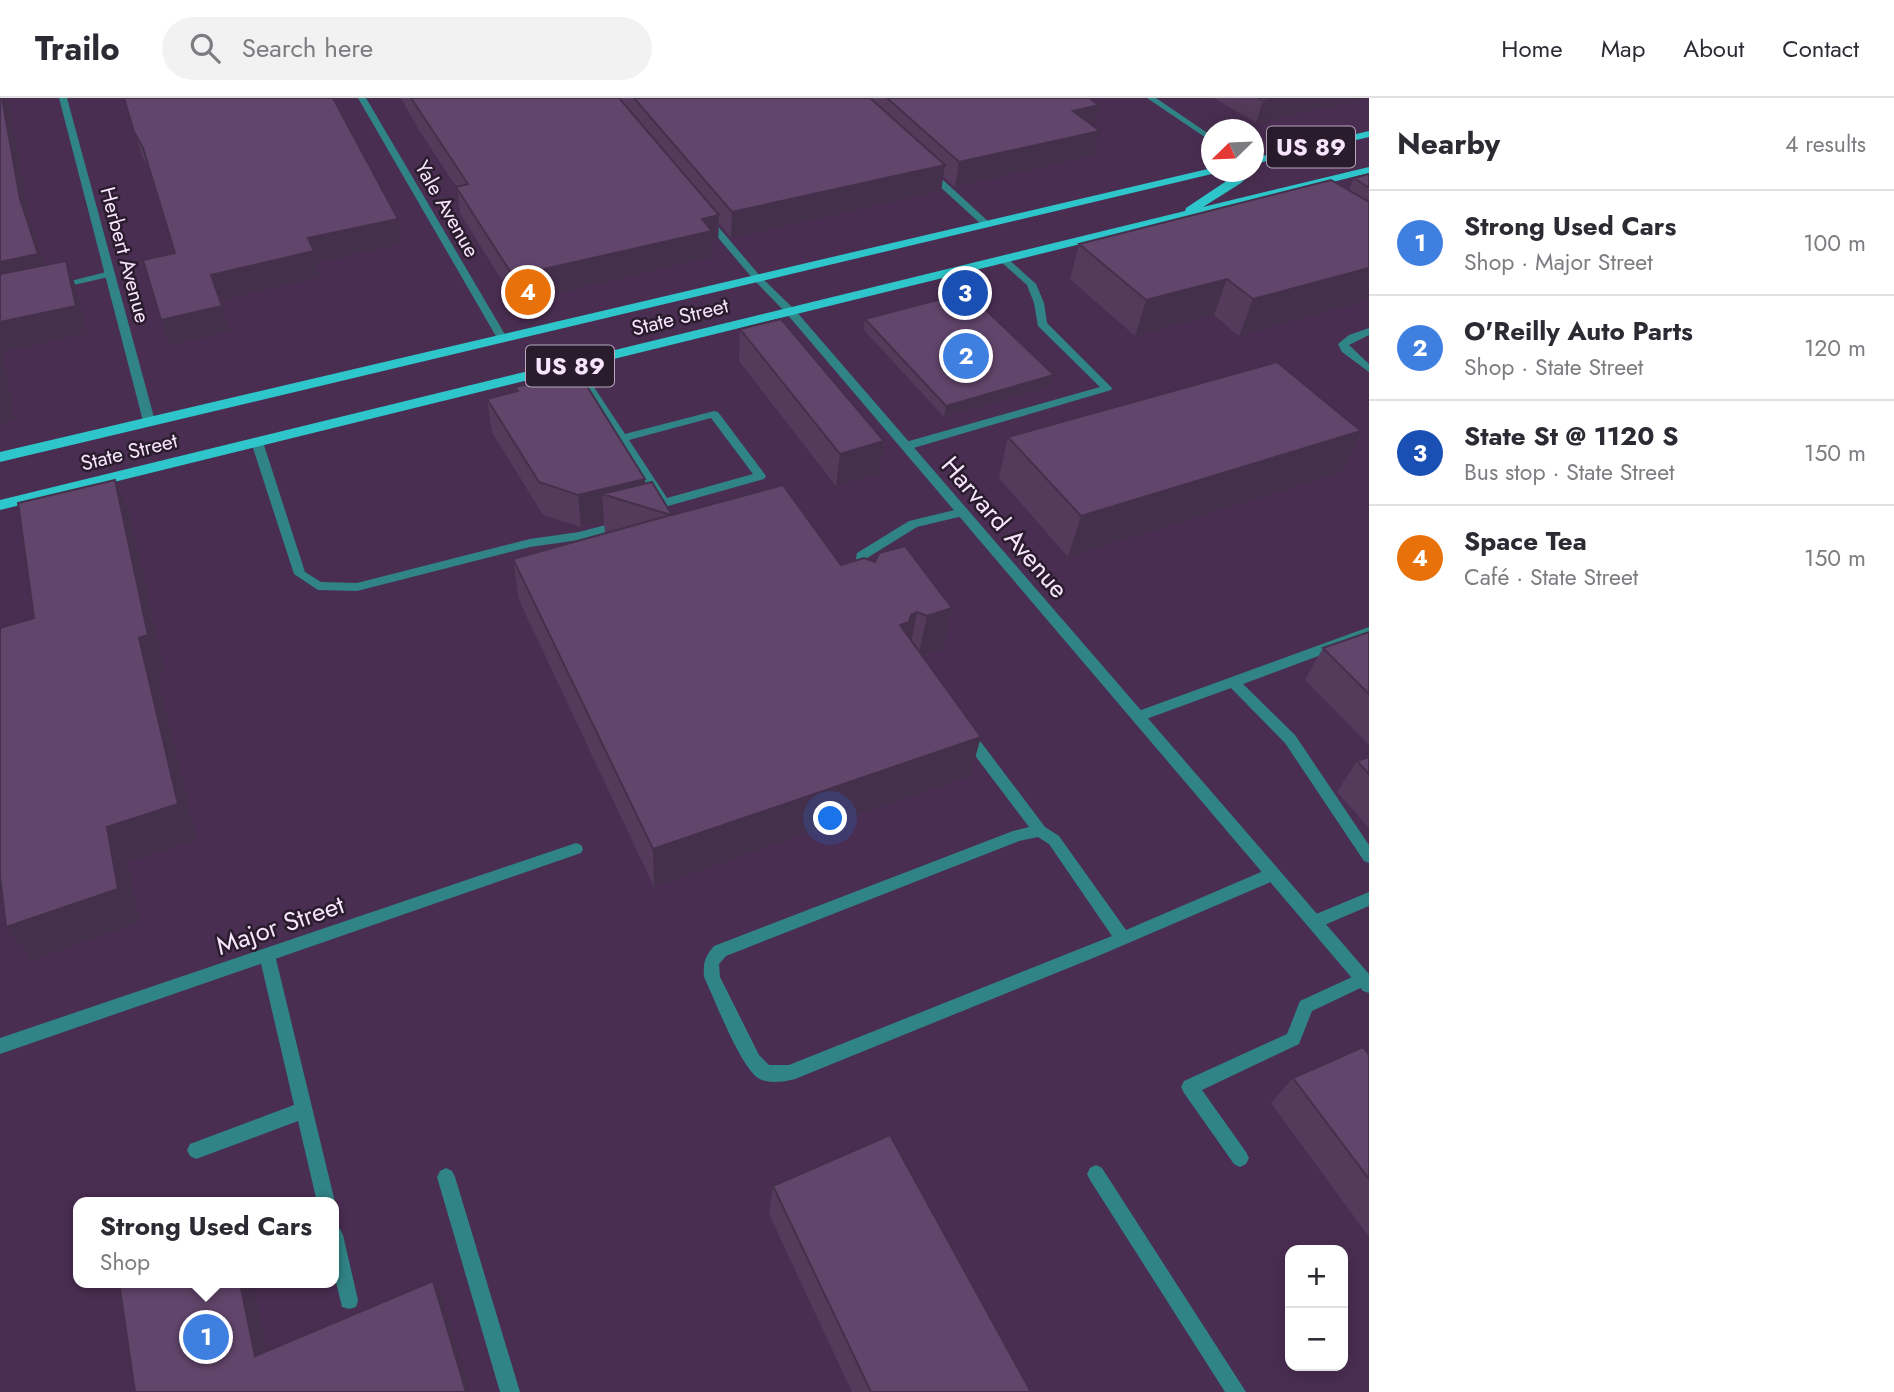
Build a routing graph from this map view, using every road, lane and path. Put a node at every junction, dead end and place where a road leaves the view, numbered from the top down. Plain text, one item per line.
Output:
1 (63, 98) edge
2 (362, 98) edge
3 (1151, 98) edge
4 (1201, 132) edge
5 (1369, 134) edge
6 (1264, 159) edge
7 (924, 167) edge
8 (1369, 170) edge
9 (1201, 174) edge
10 (1235, 182) edge
11 (702, 214) edge
12 (1179, 217) junction
13 (986, 224) junction
14 (1004, 260) junction
15 (110, 274) junction
16 (757, 278) junction
17 (48, 288) edge
18 (791, 312) junction
19 (1369, 331) edge
20 (502, 338) junction
21 (574, 365) junction
22 (1369, 369) edge
23 (149, 421) junction
24 (624, 438) junction
25 (257, 442) junction
26 (906, 446) junction
27 (0, 457) edge
28 (664, 503) junction
29 (0, 505) edge
30 (963, 512) junction
31 (656, 516) edge
32 (630, 522) edge
33 (862, 589) edge
34 (1369, 632) edge
35 (1233, 682) junction
36 (1138, 717) junction
37 (957, 722) edge
38 (1040, 831) junction
39 (576, 849) dead end
40 (1369, 857) edge
41 (1273, 874) junction
42 (1369, 899) edge
43 (1315, 922) junction
44 (1122, 937) junction
45 (267, 955) junction
46 (1366, 983) edge
47 (0, 1046) edge
48 (304, 1110) junction
49 (195, 1150) dead end
50 (1240, 1158) dead end
51 (1096, 1174) dead end
52 (446, 1177) dead end
53 (325, 1197) edge
54 (339, 1257) edge
55 (349, 1300) dead end
56 (510, 1392) edge
57 (1236, 1392) edge

1 - 15 street, Herbert Avenue
2 - 20 street, Yale Avenue
3 - 4 street
5 - 6 main road, US 89
7 - 13 street
8 - 12 main road, State Street / US 89
9 - 13 main road, State Street / US 89
10 - 12 main road
11 - 16 street, Harvard Avenue
12 - 14 main road, State Street / US 89
13 - 16 main road, State Street / US 89
14 - 18 main road, State Street / US 89
14 - 26 street
15 - 17 street
15 - 23 street, Herbert Avenue
16 - 18 street, Harvard Avenue
16 - 20 main road, State Street / US 89
18 - 21 main road, State Street / US 89
18 - 26 street, Harvard Avenue
19 - 22 street
20 - 23 main road, State Street / US 89
21 - 24 street
21 - 25 main road, State Street / US 89
23 - 27 main road, State Street / US 89
24 - 28 street
24 - 28 street
25 - 29 main road, State Street / US 89
25 - 32 street
26 - 30 street, Harvard Avenue
28 - 31 street
30 - 33 street
30 - 36 street, Harvard Avenue
34 - 35 street
35 - 36 street
35 - 40 street
36 - 41 street, Harvard Avenue
37 - 38 street
38 - 44 street
38 - 44 street
39 - 45 street, Major Street
41 - 43 street, Harvard Avenue
41 - 44 street
42 - 43 street
43 - 46 street, Harvard Avenue
45 - 47 street, Major Street
45 - 48 street
46 - 50 street
48 - 49 street
48 - 53 street
51 - 57 street
52 - 56 street
54 - 55 street

